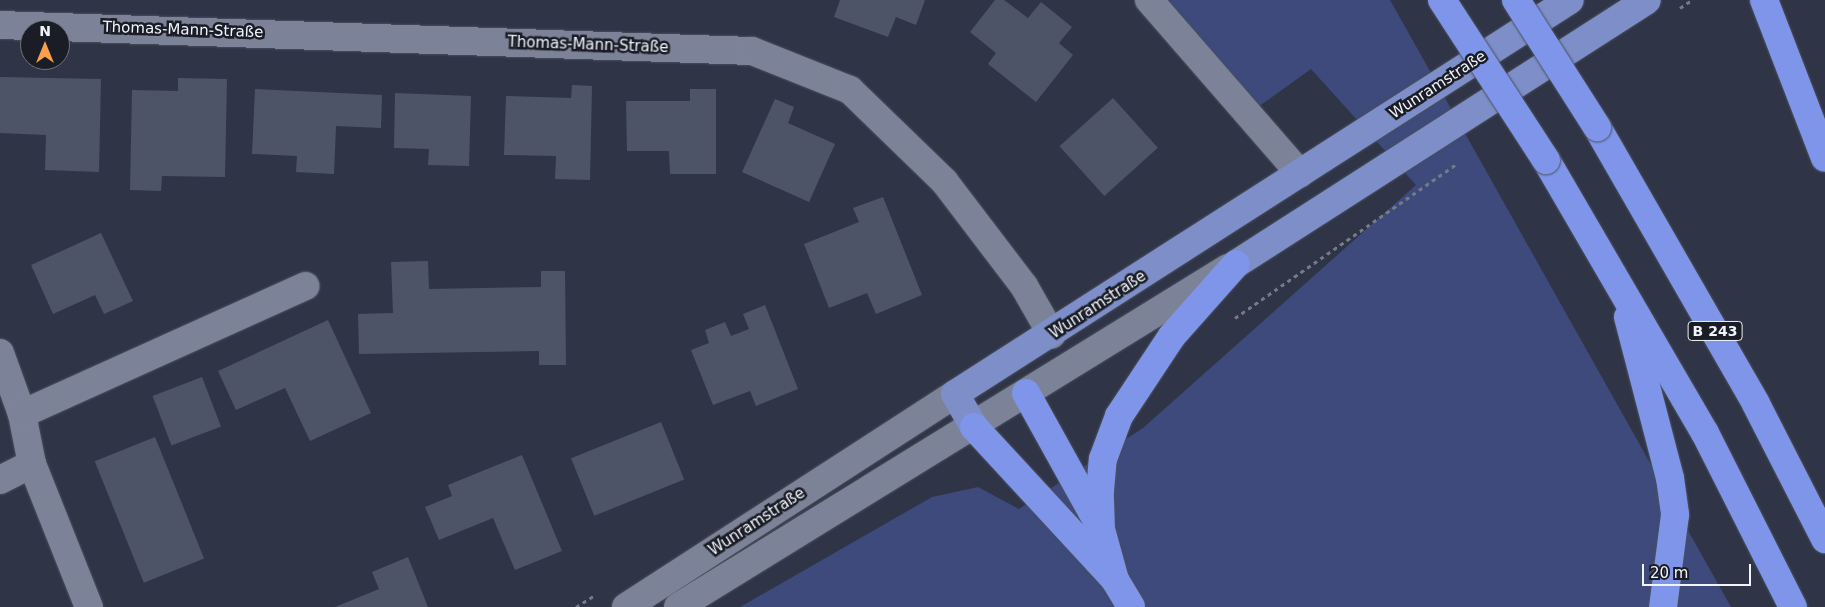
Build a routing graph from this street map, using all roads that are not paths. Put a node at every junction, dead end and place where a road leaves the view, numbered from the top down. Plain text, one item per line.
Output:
1 (1148, 0) edge
2 (1442, 0) edge
3 (1516, 0) edge
4 (1570, 0) edge
5 (1647, 0) edge
6 (1764, 0) edge
7 (0, 25) edge
8 (1825, 158) edge
9 (1300, 174) junction
10 (1236, 264) junction
11 (1619, 281) junction
12 (305, 286) dead end
13 (1052, 335) junction
14 (0, 353) edge
15 (1005, 364) junction
16 (1026, 393) junction
17 (955, 394) junction
18 (22, 414) junction
19 (974, 427) junction
20 (32, 464) junction
21 (0, 480) edge
22 (1101, 529) junction
23 (1825, 539) edge
24 (1115, 580) junction
25 (89, 607) edge
26 (626, 607) edge
27 (678, 607) edge
28 (1131, 607) edge
29 (1663, 607) edge
30 (1793, 607) edge

1 - 9 street
2 - 11 highway, bridge
3 - 23 highway, B 243, bridge
4 - 9 main road, Wunramstraße
5 - 10 main road, Wunramstraße
6 - 8 highway
7 - 13 street, Thomas-Mann-Straße
9 - 13 main road, Wunramstraße
10 - 16 street, Wunramstraße
10 - 22 highway
11 - 29 highway
11 - 30 highway
12 - 18 street
13 - 15 main road, Wunramstraße
14 - 18 street
15 - 16 street
15 - 17 main road, Wunramstraße
16 - 19 street, Wunramstraße
16 - 22 highway
17 - 19 main road
17 - 26 street, Wunramstraße
18 - 20 street
19 - 24 highway
19 - 27 street, Wunramstraße
20 - 21 street
20 - 25 street
22 - 24 highway
24 - 28 highway

